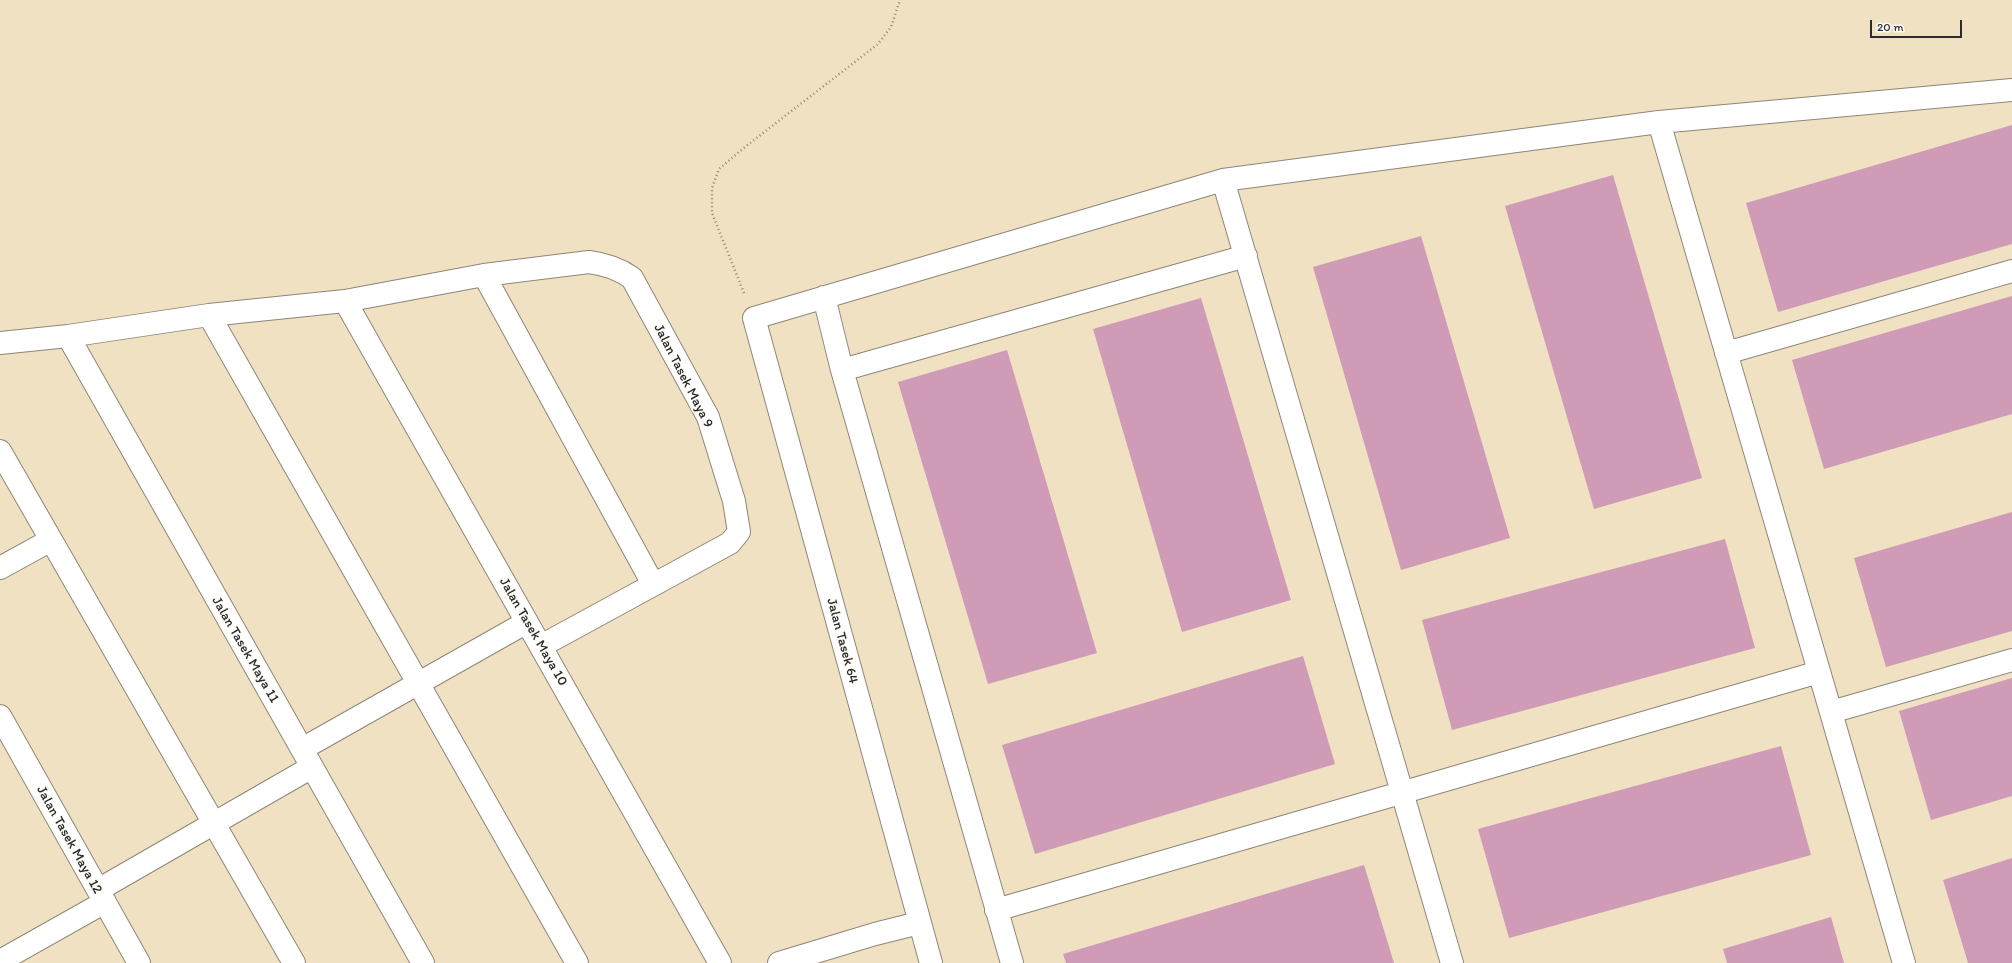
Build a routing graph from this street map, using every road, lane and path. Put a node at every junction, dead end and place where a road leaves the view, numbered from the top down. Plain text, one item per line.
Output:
1 (900, 0) edge
2 (2012, 90) edge
3 (1659, 122) junction
4 (1223, 180) junction
5 (1246, 256) junction
6 (2012, 270) edge
7 (484, 275) junction
8 (824, 297) junction
9 (345, 301) junction
10 (209, 315) junction
11 (754, 318) junction
12 (68, 336) junction
13 (0, 343) edge
14 (1726, 353) junction
15 (842, 370) junction
16 (0, 451) edge
17 (51, 540) junction
18 (0, 568) edge
19 (653, 584) junction
20 (527, 622) junction
21 (541, 646) junction
22 (2012, 660) edge
23 (1819, 672) junction
24 (418, 683) junction
25 (1831, 712) junction
26 (0, 716) edge
27 (307, 758) junction
28 (1402, 793) junction
29 (215, 824) junction
30 (101, 896) junction
31 (996, 910) junction
32 (919, 923) junction
33 (0, 960) edge
34 (139, 963) edge
35 (294, 963) edge
36 (424, 963) edge
37 (577, 963) edge
38 (720, 963) edge
39 (779, 963) edge
40 (931, 963) edge
41 (1012, 963) edge
42 (1452, 963) edge
43 (1904, 963) edge

1 - 11 path
2 - 3 street
3 - 4 street
3 - 14 street
4 - 5 street
4 - 8 street
5 - 15 street
5 - 28 street
6 - 14 street
7 - 9 street, Jalan Tasek Maya 9
7 - 19 street
7 - 19 street, Jalan Tasek Maya 9
8 - 11 street
8 - 15 street
9 - 10 street, Jalan Tasek Maya 9
9 - 20 street, Jalan Tasek Maya 10
10 - 12 street, Jalan Tasek Maya 9
10 - 24 street
11 - 32 street, Jalan Tasek 64
12 - 13 street, Jalan Tasek Maya 9
12 - 27 street, Jalan Tasek Maya 11
14 - 23 street
15 - 31 street
16 - 17 street
17 - 18 street
17 - 29 street
19 - 21 street
20 - 21 street, Jalan Tasek Maya 10
20 - 24 street
21 - 38 street, Jalan Tasek Maya 10
22 - 25 street
23 - 25 street
23 - 28 street
24 - 27 street
24 - 37 street
25 - 43 street
26 - 30 street, Jalan Tasek Maya 12
27 - 29 street
27 - 36 street, Jalan Tasek Maya 11
28 - 31 street
28 - 42 street
29 - 30 street
29 - 35 street
30 - 33 street
30 - 34 street, Jalan Tasek Maya 12
31 - 41 street
32 - 39 street
32 - 40 street, Jalan Tasek 64

